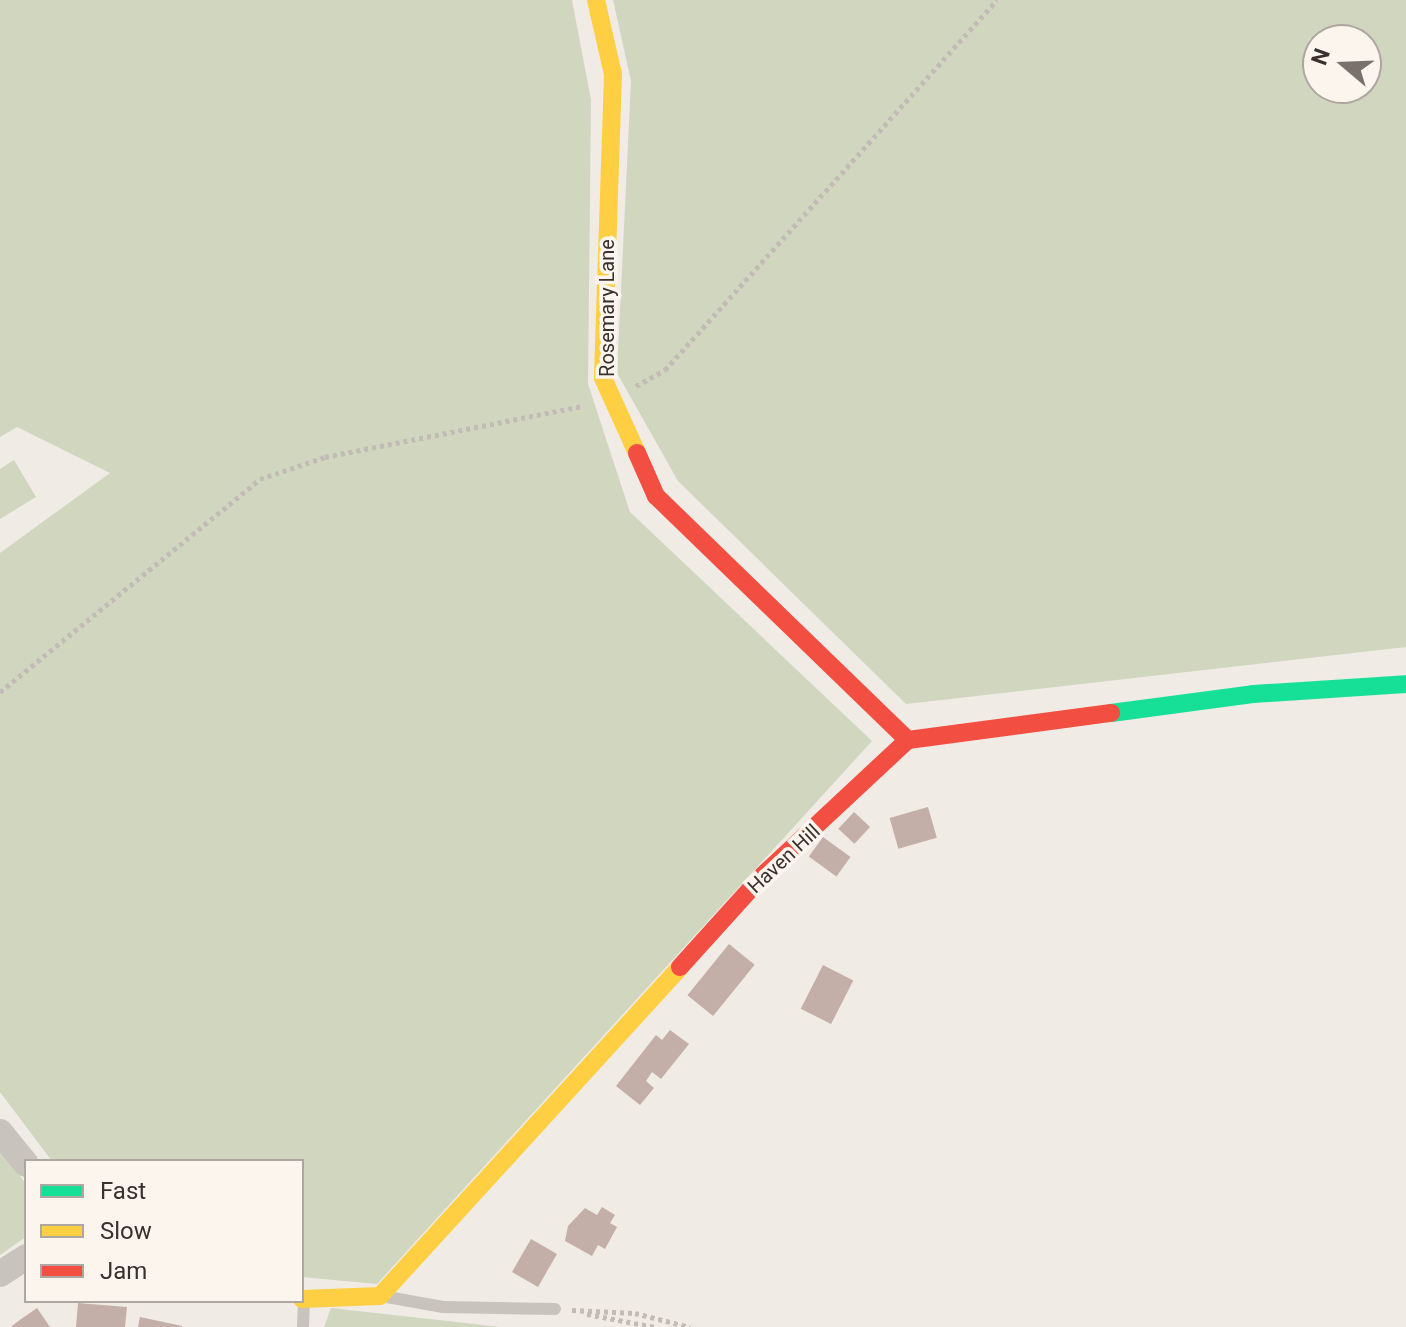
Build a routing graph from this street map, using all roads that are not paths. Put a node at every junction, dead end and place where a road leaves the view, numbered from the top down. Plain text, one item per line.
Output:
1 (596, 0) edge
2 (1406, 684) edge
3 (908, 740) junction
4 (0, 1132) edge
5 (24, 1162) edge
6 (24, 1258) edge
7 (0, 1274) edge
8 (380, 1296) junction
9 (304, 1299) edge
10 (303, 1303) edge
11 (555, 1309) road end
12 (303, 1327) edge

1 - 3 street, Rosemary Lane
2 - 3 street
3 - 8 street, Haven Hill
4 - 5 street
6 - 7 street
8 - 9 street
8 - 11 lane
10 - 12 lane

